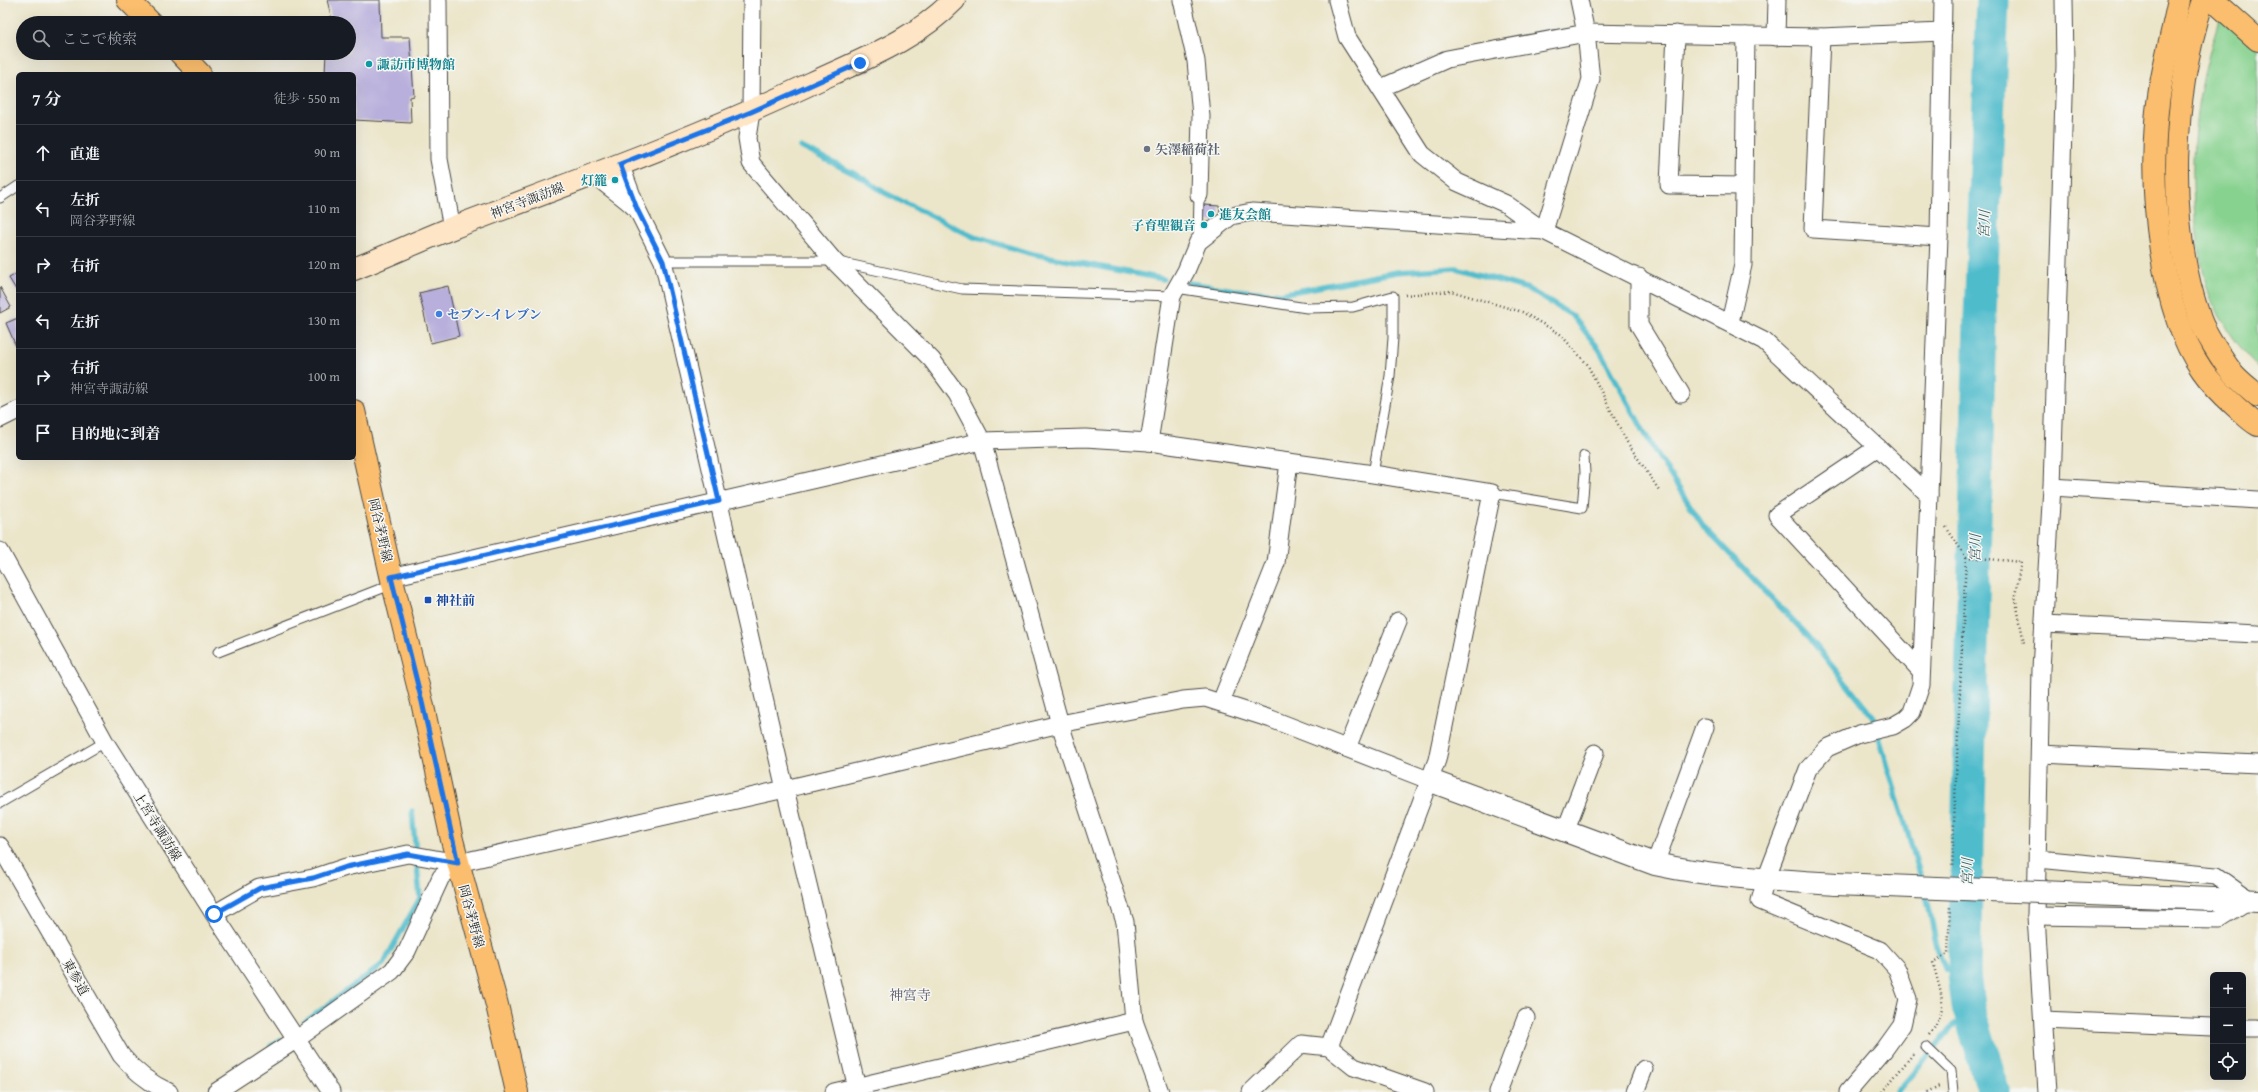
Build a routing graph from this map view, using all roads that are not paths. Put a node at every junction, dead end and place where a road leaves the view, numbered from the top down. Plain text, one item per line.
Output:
1 (128, 0) edge
2 (438, 0) edge
3 (752, 0) edge
4 (954, 0) edge
5 (1182, 0) edge
6 (1337, 0) edge
7 (1579, 0) edge
8 (1777, 0) edge
9 (1943, 0) edge
10 (2064, 0) edge
11 (2179, 0) edge
12 (2203, 0) edge
13 (2213, 0) edge
14 (2243, 11) edge
15 (143, 16) edge
16 (1943, 32) junction
17 (1586, 33) junction
18 (1676, 34) junction
19 (1746, 36) junction
20 (1776, 37) junction
21 (1821, 37) junction
22 (2258, 40) edge
23 (187, 60) edge
24 (198, 72) edge
25 (1381, 88) junction
26 (751, 112) junction
27 (620, 164) junction
28 (594, 174) junction
29 (1744, 186) junction
30 (16, 187) edge
31 (1199, 195) joint
32 (0, 198) edge
33 (637, 209) junction
34 (452, 228) junction
35 (1544, 230) junction
36 (1939, 236) junction
37 (1198, 242) junction
38 (663, 261) junction
39 (834, 261) junction
40 (356, 267) edge
41 (1639, 278) junction
42 (1174, 292) junction
43 (1730, 322) junction
44 (1681, 394) dead end
45 (2258, 396) edge
46 (16, 411) edge
47 (0, 419) edge
48 (356, 421) edge
49 (2258, 425) edge
50 (982, 441) junction
51 (1149, 442) junction
52 (1878, 447) junction
53 (1584, 456) dead end
54 (1289, 462) junction
55 (1373, 474) junction
56 (2052, 487) junction
57 (1492, 493) junction
58 (1929, 495) junction
59 (2258, 500) edge
60 (719, 501) junction
61 (0, 551) edge
62 (392, 580) junction
63 (1398, 621) dead end
64 (2044, 624) junction
65 (2258, 634) edge
66 (218, 652) dead end
67 (1921, 671) junction
68 (1221, 702) junction
69 (1060, 724) junction
70 (1706, 727) dead end
71 (105, 742) junction
72 (1347, 748) junction
73 (1595, 752) dead end
74 (2040, 754) junction
75 (2258, 764) edge
76 (1431, 781) junction
77 (785, 789) junction
78 (0, 803) edge
79 (1566, 829) junction
80 (0, 846) edge
81 (2038, 859) junction
82 (458, 863) junction
83 (1654, 864) junction
84 (1766, 879) junction
85 (2253, 900) edge
86 (214, 914) junction
87 (2036, 916) junction
88 (1526, 1018) dead end
89 (2042, 1020) junction
90 (1134, 1021) junction
91 (2210, 1027) edge
92 (2246, 1028) edge
93 (2258, 1028) edge
94 (296, 1039) junction
95 (1925, 1044) road end
96 (1329, 1047) junction
97 (1644, 1069) dead end
98 (857, 1089) edge
99 (169, 1092) edge
100 (216, 1092) edge
101 (331, 1092) edge
102 (517, 1092) edge
103 (834, 1092) edge
104 (1160, 1092) edge
105 (1251, 1092) edge
106 (1425, 1092) edge
107 (1498, 1092) edge
108 (1635, 1092) edge
109 (1848, 1092) edge
110 (1953, 1092) edge
111 (2047, 1092) edge

1 - 15 main road
2 - 34 street
3 - 26 street
4 - 26 main road, 神宮寺諏訪線
5 - 31 street
6 - 25 street
7 - 17 street
8 - 20 street
9 - 16 street
10 - 56 street
11 - 49 main road
12 - 45 main road
13 - 14 main road
14 - 22 main road
16 - 21 street
16 - 36 street
17 - 18 street
17 - 25 street
17 - 35 street
18 - 19 street
18 - 29 street
19 - 20 street
19 - 29 street
20 - 21 street
21 - 36 street
23 - 24 main road
25 - 35 street
26 - 27 main road, 神宮寺諏訪線
26 - 39 street
27 - 28 main road, 神宮寺諏訪線
27 - 33 street
28 - 33 street
28 - 34 main road, 神宮寺諏訪線
29 - 43 street
30 - 32 lane
31 - 37 lane
33 - 38 street
34 - 40 main road, 神宮寺諏訪線
35 - 37 street
35 - 41 street
36 - 58 street
37 - 42 street
38 - 39 lane
38 - 60 street
39 - 42 lane
39 - 50 street
41 - 43 street
41 - 44 street
42 - 51 street
42 - 55 lane
43 - 52 street
46 - 47 street
48 - 62 main road, 岡谷茅野線
50 - 51 street
50 - 60 street
50 - 69 street
51 - 54 street
52 - 58 street
52 - 67 street
53 - 57 lane
54 - 55 street
54 - 68 street
55 - 57 street
56 - 59 street
56 - 64 street
57 - 76 street
58 - 67 street
60 - 62 street
60 - 77 street
61 - 71 street, 上宮寺諏訪線
62 - 66 lane
62 - 82 main road, 岡谷茅野線
63 - 72 street
64 - 65 street
64 - 74 street
67 - 84 street
68 - 69 street
68 - 72 street
69 - 77 street
69 - 90 street
70 - 83 street
71 - 78 lane
71 - 86 street, 上宮寺諏訪線
72 - 76 street
73 - 79 street
74 - 75 street
74 - 81 street
76 - 79 street
76 - 96 street
77 - 82 street
77 - 98 street
79 - 83 street
80 - 99 street, 東参道
81 - 85 street
81 - 87 street
82 - 86 street
82 - 94 street
82 - 102 main road, 岡谷茅野線
83 - 84 street
84 - 85 street, bridge
84 - 109 street
85 - 87 street
86 - 94 street, 上宮寺諏訪線
87 - 89 street
88 - 107 street
89 - 91 street
89 - 111 street
90 - 98 street
90 - 104 street
92 - 93 street
94 - 100 street
94 - 101 street, 上宮寺諏訪線
95 - 110 lane
96 - 105 street
96 - 106 street
97 - 108 street
98 - 103 street

